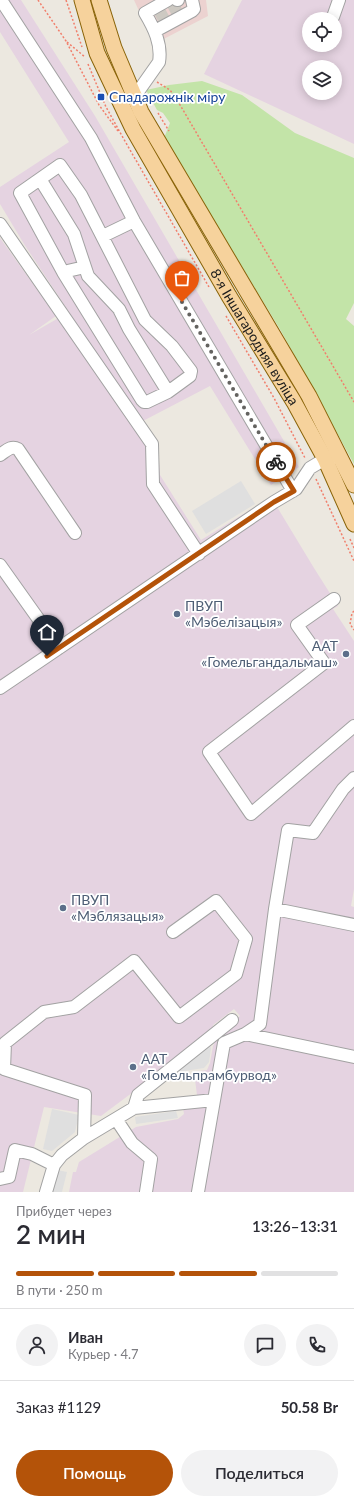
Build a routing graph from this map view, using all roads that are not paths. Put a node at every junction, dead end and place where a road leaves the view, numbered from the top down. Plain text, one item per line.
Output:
1 (1, 0) edge
2 (82, 0) edge
3 (99, 0) edge
4 (339, 0) edge
5 (180, 6) edge
6 (335, 12) edge
7 (157, 18) junction
8 (135, 96) junction
9 (40, 179) junction
10 (134, 221) junction
11 (0, 224) edge
12 (103, 236) junction
13 (85, 267) junction
14 (63, 272) junction
15 (134, 300) junction
16 (119, 309) junction
17 (145, 320) junction
18 (129, 329) junction
19 (168, 392) junction
20 (0, 454) edge
21 (332, 457) junction
22 (354, 485) edge
23 (294, 491) junction
24 (354, 524) edge
25 (75, 533) dead end
26 (199, 554) junction
27 (0, 565) edge
28 (334, 599) dead end
29 (59, 648) junction
30 (0, 688) edge
31 (354, 726) edge
32 (354, 778) edge
33 (275, 909) junction
34 (354, 925) edge
35 (173, 932) dead end
36 (232, 1020) dead end
37 (245, 1034) junction
38 (354, 1057) edge
39 (214, 1100) junction
40 (134, 1108) junction
41 (116, 1119) junction
42 (84, 1138) junction
43 (54, 1165) junction
44 (0, 1179) edge
45 (46, 1192) edge
46 (146, 1192) edge
47 (198, 1192) edge

1 - 10 street
2 - 21 main road, 8-я Іншагародняя вуліца
3 - 8 main road, 8-я Іншагародняя вуліца
4 - 6 street
5 - 7 street
5 - 7 street
7 - 8 street
8 - 21 main road, 8-я Іншагародняя вуліца
9 - 12 street
9 - 13 street
9 - 14 street
10 - 12 street
10 - 23 street
11 - 26 street
12 - 15 street
13 - 14 street
13 - 16 street
14 - 19 street
15 - 16 street
15 - 17 street
16 - 18 street
17 - 18 street
17 - 19 street
18 - 19 street
20 - 25 street
21 - 22 main road, 8-я Іншагародняя вуліца
21 - 23 street
21 - 24 main road, 8-я Іншагародняя вуліца
23 - 26 street
26 - 29 street
27 - 29 street
28 - 31 street
29 - 30 street
32 - 33 street
33 - 34 street
33 - 37 street
35 - 42 street
36 - 40 street
37 - 38 street
37 - 39 street
39 - 40 street
39 - 47 street
40 - 41 street
41 - 42 street
41 - 46 street
42 - 43 street
43 - 44 street
43 - 45 street

